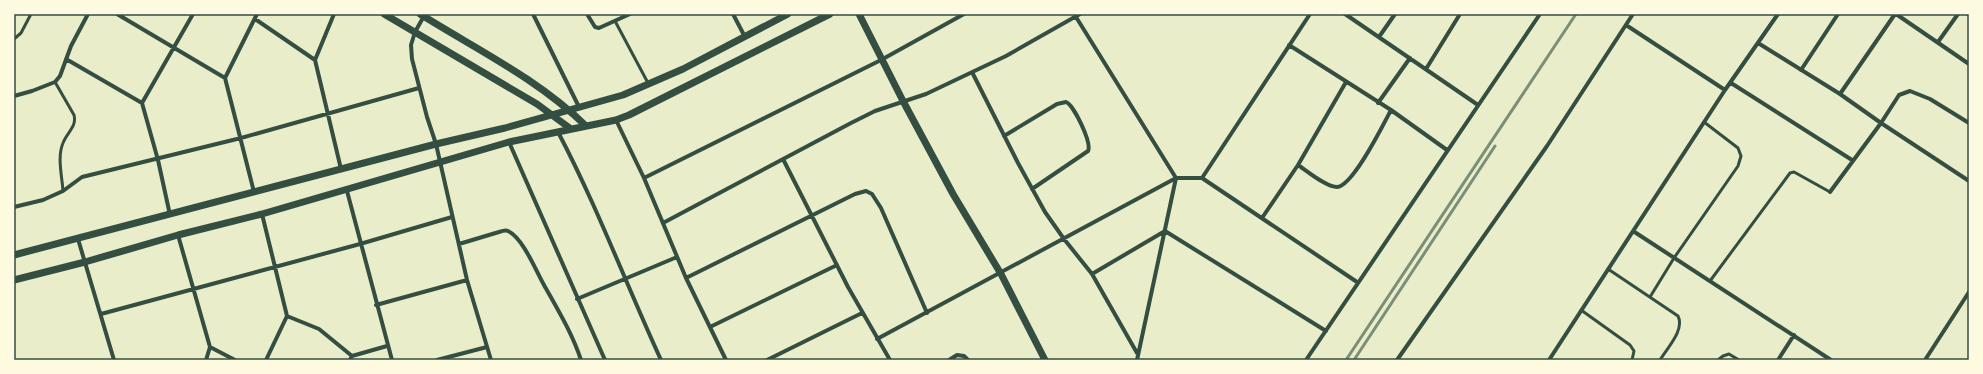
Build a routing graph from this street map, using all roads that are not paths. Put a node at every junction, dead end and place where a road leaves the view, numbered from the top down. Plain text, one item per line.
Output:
1 (31, 14) edge
2 (88, 14) edge
3 (117, 14) edge
4 (193, 14) edge
5 (257, 14) edge
6 (334, 14) edge
7 (384, 14) edge
8 (534, 14) edge
9 (587, 14) edge
10 (630, 14) edge
11 (733, 14) edge
12 (788, 14) edge
13 (830, 14) edge
14 (859, 14) edge
15 (964, 14) edge
16 (1310, 14) edge
17 (1345, 14) edge
18 (1395, 14) edge
19 (1460, 14) edge
20 (1540, 14) edge
21 (1633, 14) edge
22 (1778, 14) edge
23 (1838, 14) edge
24 (1895, 14) edge
25 (1958, 14) edge
26 (423, 15) edge
27 (1077, 15) edge
28 (255, 19) junction
29 (615, 21) junction
30 (1626, 24) junction
31 (415, 32) junction
32 (1379, 37) junction
33 (745, 38) junction
34 (14, 39) edge
35 (1938, 42) junction
36 (1758, 43) junction
37 (1289, 45) junction
38 (174, 48) junction
39 (1410, 58) junction
40 (66, 59) junction
41 (314, 60) junction
42 (881, 60) junction
43 (1969, 64) edge
44 (1426, 69) junction
45 (1801, 70) junction
46 (972, 72) junction
47 (225, 78) junction
48 (55, 82) junction
49 (1346, 82) junction
50 (1731, 83) junction
51 (649, 85) junction
52 (419, 88) junction
53 (1726, 90) junction
54 (1840, 94) junction
55 (14, 96) edge
56 (903, 101) junction
57 (142, 103) junction
58 (1378, 103) junction
59 (1478, 105) junction
60 (578, 107) junction
61 (569, 110) junction
62 (1391, 110) junction
63 (326, 113) junction
64 (553, 115) junction
65 (616, 120) junction
66 (1704, 122) junction
67 (1881, 123) junction
68 (1969, 123) edge
69 (586, 126) junction
70 (570, 129) junction
71 (558, 132) junction
72 (1004, 136) junction
73 (240, 138) junction
74 (509, 142) junction
75 (436, 144) junction
76 (1447, 150) junction
77 (784, 159) junction
78 (158, 160) junction
79 (1852, 160) junction
80 (440, 161) junction
81 (1298, 165) junction
82 (341, 170) junction
83 (644, 178) junction
84 (1176, 178) junction
85 (1202, 178) junction
86 (1969, 181) edge
87 (1032, 189) junction
88 (63, 191) junction
89 (346, 191) junction
90 (254, 192) junction
91 (1830, 192) joint
92 (14, 207) edge
93 (262, 214) junction
94 (170, 215) junction
95 (812, 216) junction
96 (452, 217) junction
97 (1262, 218) junction
98 (663, 223) junction
99 (1165, 230) junction
100 (1633, 231) junction
101 (178, 235) junction
102 (1064, 238) junction
103 (78, 239) junction
104 (360, 244) junction
105 (458, 244) junction
106 (14, 255) edge
107 (677, 257) junction
108 (1674, 258) junction
109 (85, 262) junction
110 (837, 265) junction
111 (275, 266) junction
112 (1608, 269) junction
113 (1001, 274) junction
114 (1092, 274) junction
115 (686, 278) junction
116 (625, 279) junction
117 (14, 280) edge
118 (468, 280) junction
119 (1710, 281) junction
120 (1358, 282) junction
121 (192, 289) junction
122 (1969, 292) edge
123 (1650, 297) junction
124 (577, 299) junction
125 (376, 305) junction
126 (1581, 310) junction
127 (927, 312) junction
128 (862, 313) junction
129 (101, 314) junction
130 (287, 316) junction
131 (710, 328) junction
132 (1326, 331) junction
133 (1794, 335) junction
134 (877, 339) junction
135 (387, 346) junction
136 (210, 347) junction
137 (488, 347) junction
138 (1137, 353) junction
139 (351, 358) edge
140 (114, 360) edge
141 (206, 360) edge
142 (235, 360) edge
143 (266, 360) edge
144 (392, 360) edge
145 (436, 360) edge
146 (491, 360) edge
147 (581, 360) edge
148 (604, 360) edge
149 (662, 360) edge
150 (726, 360) edge
151 (767, 360) edge
152 (890, 360) edge
153 (948, 360) edge
154 (968, 360) edge
155 (1045, 360) edge
156 (1136, 360) edge
157 (1306, 360) edge
158 (1398, 360) edge
159 (1549, 360) edge
160 (1632, 360) edge
161 (1660, 360) edge
162 (1718, 360) edge
163 (1739, 360) edge
164 (1778, 360) edge
165 (1831, 360) edge
166 (1925, 360) edge

1 - 34 lane
2 - 40 street
3 - 38 street
4 - 38 street
5 - 28 street
6 - 41 street
7 - 31 street
8 - 60 street
9 - 29 street
10 - 29 street
11 - 33 street
12 - 33 street
13 - 65 street
14 - 42 street
15 - 42 street
16 - 37 street
17 - 32 street
18 - 32 street
19 - 44 street
20 - 59 street
21 - 30 street
22 - 36 street
23 - 45 street
24 - 35 street
24 - 54 street
25 - 35 street
26 - 31 street
26 - 61 street
27 - 46 street
27 - 84 street
28 - 41 street
28 - 47 street
29 - 51 lane
30 - 53 street
30 - 158 street
31 - 52 street
31 - 64 street
32 - 39 street
33 - 51 street
35 - 43 street
36 - 45 street
36 - 50 street
37 - 49 street
37 - 85 street
38 - 47 street
38 - 57 street
39 - 44 street
39 - 58 street
40 - 48 street
40 - 57 street
41 - 63 street
42 - 56 street
42 - 83 street
44 - 59 street
45 - 54 street
46 - 56 street
46 - 72 street
47 - 73 street
48 - 55 street
48 - 88 lane
49 - 58 street
49 - 81 street
50 - 53 street
50 - 79 street
51 - 60 street
52 - 63 street
52 - 75 street
53 - 66 street
54 - 67 street
56 - 77 street
56 - 113 street
57 - 78 street
58 - 62 street
59 - 76 street
60 - 61 street
61 - 64 street
61 - 69 street
62 - 76 street
62 - 81 street
63 - 73 street
63 - 82 street
64 - 70 street
64 - 75 street
65 - 69 street
65 - 83 street
66 - 100 street
66 - 108 lane
67 - 68 street
67 - 79 street
67 - 86 street
69 - 70 street
70 - 71 street
71 - 74 street
71 - 116 street
72 - 87 street
72 - 87 street
73 - 78 street
73 - 90 street
74 - 80 street
74 - 124 street
75 - 80 street
75 - 82 street
76 - 120 street
77 - 95 street
77 - 98 street
78 - 88 street
78 - 94 street
79 - 91 street
80 - 89 street
80 - 96 street
81 - 97 street
82 - 90 street
83 - 98 street
84 - 85 street
84 - 99 street
84 - 102 street
85 - 97 street
87 - 102 street
88 - 92 street
89 - 93 street
89 - 104 street
90 - 94 street
91 - 119 lane
93 - 101 street
93 - 111 street
94 - 103 street
95 - 110 street
95 - 115 street
95 - 127 street
96 - 104 street
96 - 105 street
97 - 120 street
98 - 107 street
99 - 114 street
99 - 132 street
99 - 138 street
100 - 108 street
100 - 112 street
101 - 109 street
101 - 121 street
102 - 113 street
102 - 114 street
103 - 106 street
103 - 109 street
104 - 111 street
104 - 125 street
105 - 118 street
105 - 147 street
107 - 115 street
107 - 116 street
108 - 119 street
108 - 123 lane
109 - 117 street
109 - 129 street
110 - 128 street
110 - 131 street
111 - 121 street
111 - 130 street
112 - 123 lane
112 - 126 street
113 - 127 street
113 - 155 street
114 - 138 street
115 - 131 street
116 - 124 street
116 - 149 street
118 - 125 street
118 - 137 street
119 - 133 street
120 - 132 street
121 - 129 street
121 - 136 street
122 - 166 street
123 - 161 lane
124 - 148 street
125 - 135 street
126 - 159 street
126 - 160 lane
127 - 134 street
128 - 134 street
128 - 151 street
129 - 140 street
130 - 139 street
130 - 143 street
131 - 150 street
132 - 157 street
133 - 164 street
133 - 165 street
134 - 152 street
135 - 139 street
135 - 144 street
136 - 141 street
136 - 142 street
137 - 145 street
137 - 146 street
138 - 156 street
153 - 154 street
162 - 163 lane

